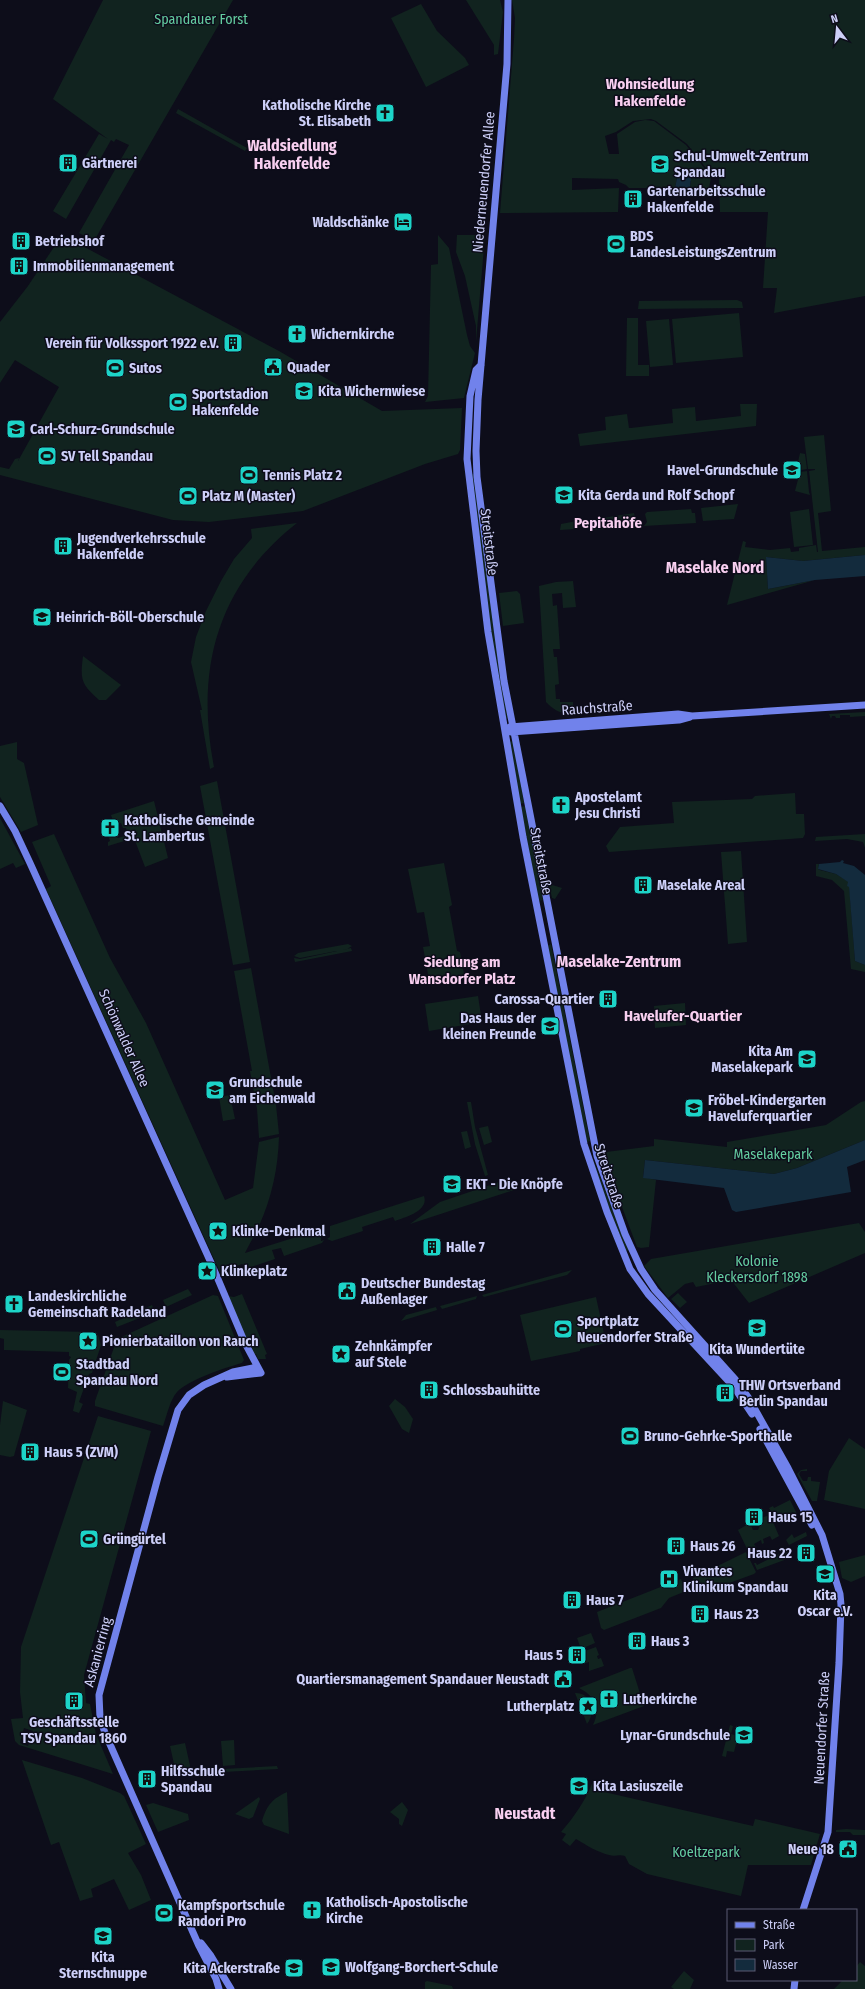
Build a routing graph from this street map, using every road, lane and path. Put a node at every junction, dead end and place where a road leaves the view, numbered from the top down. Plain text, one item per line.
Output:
1 (508, 0) edge
2 (481, 365) junction
3 (467, 458) joint
4 (476, 458) joint
5 (865, 705) edge
6 (513, 729) junction
7 (504, 731) junction
8 (0, 806) edge
9 (635, 1258) joint
10 (626, 1261) joint
11 (259, 1370) joint
12 (813, 1522) junction
13 (803, 1909) edge
14 (198, 1940) junction
15 (229, 1988) edge
16 (218, 1989) edge

1 - 2 main road, Niederneuendorfer Allee
2 - 3 main road, Niederneuendorfer Allee
2 - 4 main road, Niederneuendorfer Allee
3 - 7 main road, Streitstraße
4 - 6 main road, Streitstraße
5 - 6 main road, Rauchstraße
6 - 7 main road, Rauchstraße
6 - 9 main road, Streitstraße
7 - 10 main road, Streitstraße
8 - 11 main road, Schönwalder Allee
9 - 12 main road, Neuendorfer Straße
10 - 12 main road, Neuendorfer Straße
11 - 14 main road, Askanierring
12 - 13 main road, Neuendorfer Straße
14 - 15 main road, Askanierring
14 - 16 main road, Askanierring

